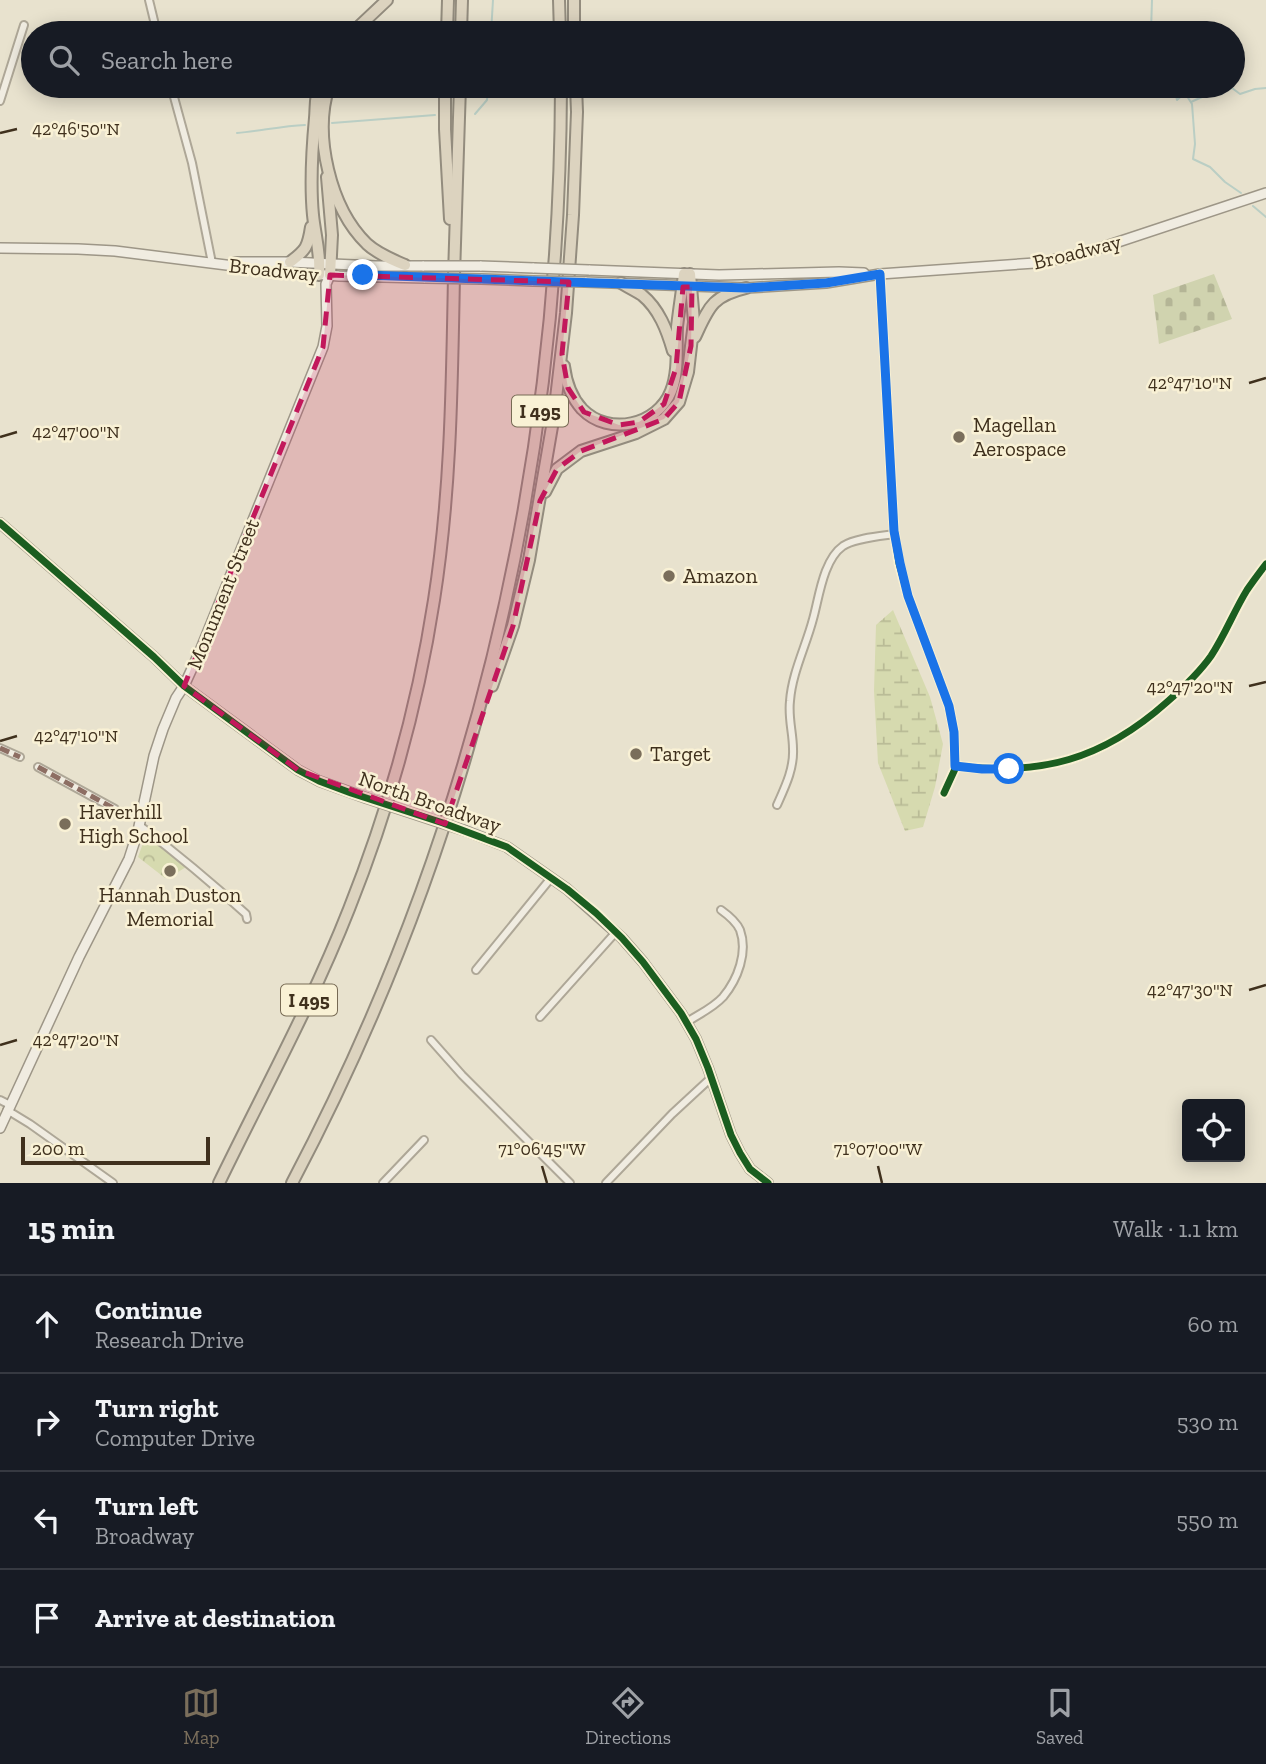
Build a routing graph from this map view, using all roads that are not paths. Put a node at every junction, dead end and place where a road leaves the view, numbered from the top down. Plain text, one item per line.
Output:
1 (149, 0) edge
2 (387, 0) edge
3 (448, 0) edge
4 (462, 0) edge
5 (559, 0) edge
6 (574, 0) edge
7 (154, 21) edge
8 (365, 21) edge
9 (447, 21) edge
10 (461, 21) edge
11 (560, 21) edge
12 (575, 21) edge
13 (21, 34) edge
14 (174, 98) edge
15 (316, 98) edge
16 (327, 98) edge
17 (443, 98) edge
18 (460, 98) edge
19 (561, 98) edge
20 (576, 98) edge
21 (0, 101) edge
22 (327, 167) junction
23 (1266, 193) edge
24 (313, 214) junction
25 (0, 247) edge
26 (290, 262) junction
27 (212, 263) junction
28 (405, 265) junction
29 (325, 272) junction
30 (454, 274) junction
31 (687, 274) junction
32 (880, 274) junction
33 (621, 283) junction
34 (687, 287) junction
35 (746, 288) junction
36 (691, 346) junction
37 (562, 354) junction
38 (676, 362) junction
39 (540, 501) junction
40 (0, 523) edge
41 (895, 534) junction
42 (1266, 564) edge
43 (184, 686) junction
44 (474, 730) junction
45 (0, 748) edge
46 (20, 757) dead end
47 (955, 766) junction
48 (38, 767) dead end
49 (944, 793) dead end
50 (777, 805) dead end
51 (115, 809) dead end
52 (139, 825) junction
53 (551, 878) junction
54 (721, 910) dead end
55 (247, 919) dead end
56 (616, 932) junction
57 (476, 970) dead end
58 (540, 1017) dead end
59 (687, 1022) junction
60 (431, 1040) dead end
61 (712, 1077) junction
62 (0, 1100) edge
63 (9, 1108) junction
64 (0, 1128) edge
65 (424, 1140) dead end
66 (113, 1183) edge
67 (219, 1183) edge
68 (292, 1183) edge
69 (383, 1183) edge
70 (570, 1183) edge
71 (606, 1183) edge
72 (768, 1183) edge

1 - 7 street
2 - 8 highway
3 - 9 highway
4 - 10 highway
5 - 11 highway
6 - 12 highway
13 - 21 street
14 - 27 street
15 - 24 highway
16 - 22 highway
17 - 30 highway
18 - 30 highway, I 495
19 - 44 highway, I 495
20 - 37 highway
22 - 28 highway
22 - 29 highway
23 - 32 main road, Broadway
24 - 26 highway
24 - 29 highway
25 - 27 main road, Broadway
26 - 27 main road, Broadway
26 - 29 main road, Broadway
27 - 29 main road, Broadway
28 - 29 main road, Broadway
28 - 31 main road, Broadway, bridge
29 - 33 main road, Broadway, bridge
29 - 43 main road, Monument Street
30 - 67 highway, I 495
31 - 32 main road, Broadway
31 - 34 highway
32 - 35 main road, Broadway
32 - 41 street
33 - 34 main road, Broadway
33 - 38 highway
34 - 35 main road, Broadway
34 - 36 highway
34 - 38 highway
35 - 36 highway
36 - 39 highway
37 - 38 highway
37 - 39 highway
39 - 44 highway
40 - 43 main road, North Broadway
41 - 47 street
41 - 50 street
42 - 47 street
43 - 52 main road, Monument Street
43 - 53 main road, North Broadway, bridge
44 - 68 highway, I 495
45 - 46 street
47 - 49 street
48 - 51 street
52 - 55 street
52 - 63 main road, Monument Street
53 - 56 main road, North Broadway
53 - 57 street
54 - 59 street
56 - 58 street
56 - 59 main road, North Broadway
59 - 61 main road, North Broadway
60 - 70 street
61 - 71 street
61 - 72 main road, North Broadway
62 - 63 street
63 - 64 main road, Monument Street
63 - 66 street
65 - 69 street

